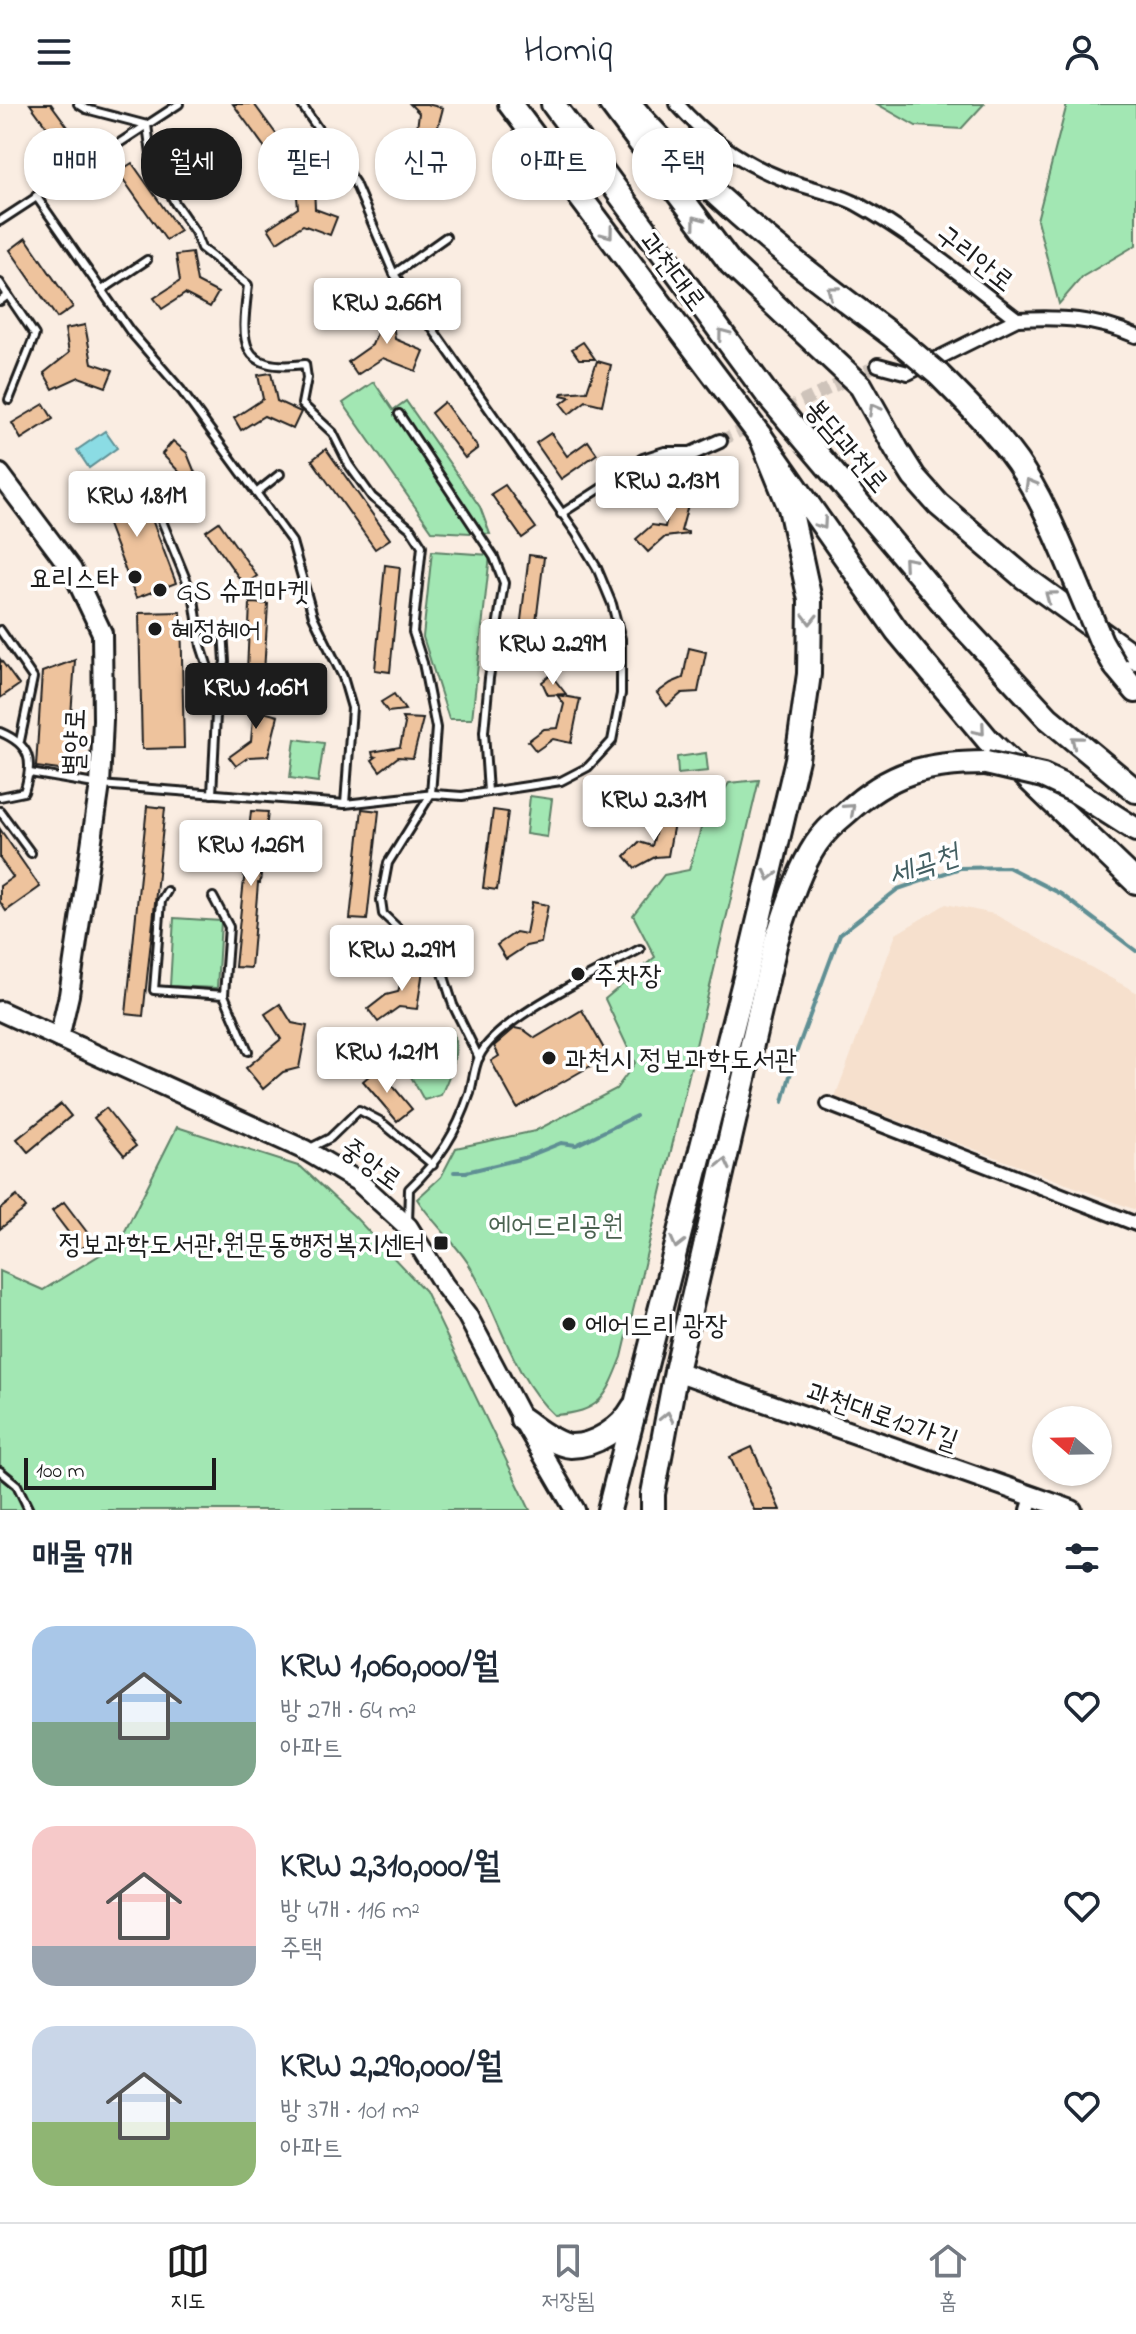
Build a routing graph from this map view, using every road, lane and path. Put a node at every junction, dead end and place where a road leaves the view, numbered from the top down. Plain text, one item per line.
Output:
1 (78, 104) edge
2 (179, 104) edge
3 (301, 104) edge
4 (510, 104) edge
5 (553, 104) edge
6 (611, 104) edge
7 (630, 104) edge
8 (677, 104) edge
9 (147, 125) junction
10 (125, 139) edge
11 (30, 200) edge
12 (39, 200) edge
13 (0, 221) edge
14 (446, 237) dead end
15 (147, 260) dead end
16 (394, 274) junction
17 (0, 283) edge
18 (102, 290) junction
19 (8, 295) junction
20 (0, 301) edge
21 (1017, 319) junction
22 (1136, 336) edge
23 (878, 365) tunnel mouth
24 (9, 400) dead end
25 (399, 414) dead end
26 (761, 437) junction
27 (720, 441) tunnel mouth
28 (643, 461) joint
29 (0, 474) edge
30 (280, 474) dead end
31 (256, 493) junction
32 (153, 499) dead end
33 (561, 514) junction
34 (0, 630) edge
35 (223, 630) dead end
36 (1126, 663) edge
37 (1136, 691) edge
38 (217, 695) junction
39 (0, 732) edge
40 (20, 741) junction
41 (30, 773) junction
42 (100, 785) junction
43 (1136, 791) edge
44 (488, 792) junction
45 (212, 794) junction
46 (431, 794) junction
47 (0, 797) edge
48 (345, 804) junction
49 (0, 811) edge
50 (1136, 830) edge
51 (31, 853) dead end
52 (1136, 882) edge
53 (167, 891) dead end
54 (213, 897) dead end
55 (640, 949) dead end
56 (224, 995) junction
57 (0, 1011) edge
58 (59, 1038) junction
59 (248, 1051) dead end
60 (479, 1058) junction
61 (828, 1104) dead end
62 (305, 1150) junction
63 (433, 1165) junction
64 (1136, 1224) edge
65 (408, 1227) junction
66 (676, 1371) junction
67 (637, 1400) junction
68 (522, 1419) junction
69 (0, 1471) edge
70 (1030, 1504) edge
71 (650, 1505) edge
72 (29, 1510) edge
73 (575, 1510) edge
74 (609, 1510) edge
75 (1072, 1510) edge

1 - 9 lane
2 - 9 lane
3 - 16 lane
4 -> 26 highway, 과천대로
43 -> 5 highway, 봉담과천로, bridge
36 -> 6 highway
36 -> 7 highway, bridge
8 - 21 street, 구리안로
9 - 10 lane
9 - 46 lane
11 - 13 lane
12 - 18 lane
14 - 16 lane
15 - 18 lane
16 - 33 lane
17 - 19 lane
18 - 31 lane
19 - 20 lane
19 - 24 lane
21 - 22 street, 구리안로
21 - 23 street
25 - 44 lane
26 -> 52 highway
26 -> 67 highway
27 - 28 street
28 - 33 lane
29 - 42 street, 별양로
30 - 31 lane
31 - 48 lane
32 - 38 lane
33 - 44 lane
34 - 40 lane
35 - 38 lane
36 - 37 highway
38 - 45 lane
39 - 40 lane
40 - 41 lane
41 - 42 lane
41 - 47 lane
42 - 45 lane
42 - 58 street, 별양로
44 - 46 lane
45 - 48 lane
46 - 48 lane
46 - 60 lane
49 - 51 lane
66 -> 50 highway, bridge
53 - 56 lane
54 - 56 lane
55 - 60 lane
56 - 59 lane
57 - 58 street, 중앙로
58 - 62 street, 중앙로
60 - 63 lane
61 - 64 street
62 - 63 lane
62 - 65 street, 중앙로
63 - 65 lane
65 - 68 street, 중앙로
66 - 70 street, 과천대로12가길
71 -> 66 highway
67 - 68 highway
67 - 74 highway
68 - 73 street, 중앙로
69 - 72 lane
70 - 75 street, 과천대로12가길

